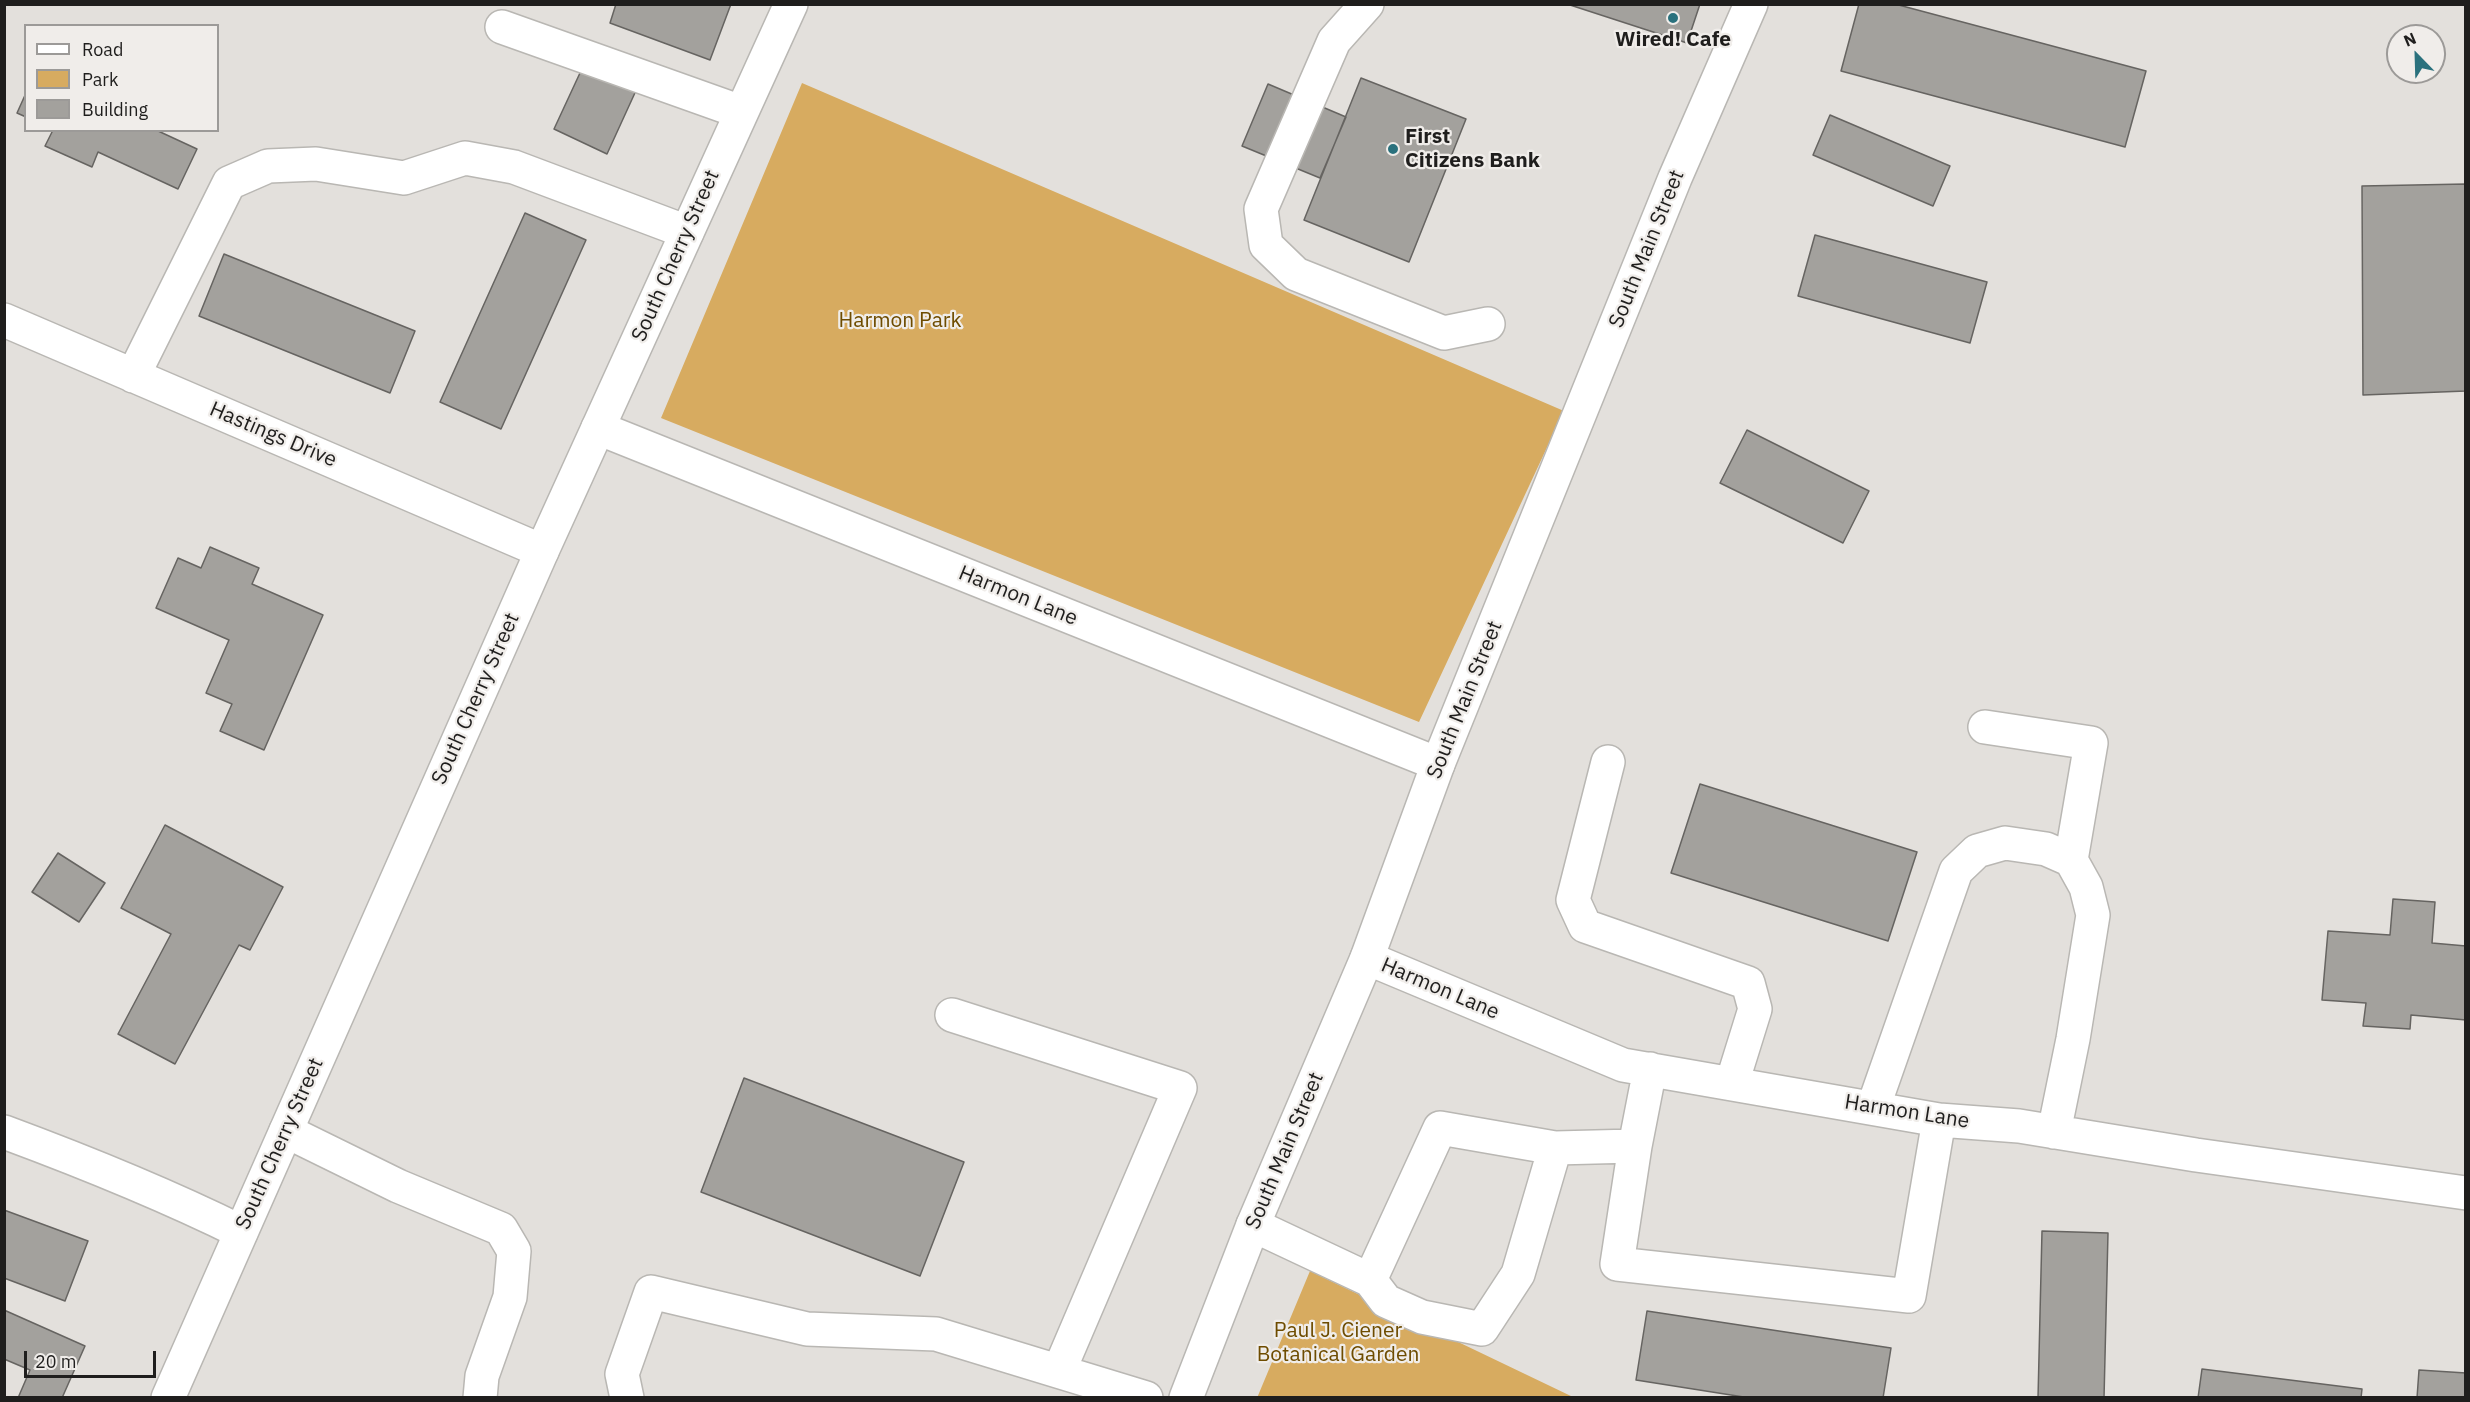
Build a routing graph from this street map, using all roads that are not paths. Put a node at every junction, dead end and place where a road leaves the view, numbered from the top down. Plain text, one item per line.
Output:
1 (791, 4) edge
2 (1366, 4) edge
3 (1751, 4) edge
4 (501, 27) dead end
5 (741, 112) junction
6 (687, 232) junction
7 (4, 320) edge
8 (1488, 324) dead end
9 (133, 375) junction
10 (598, 428) junction
11 (542, 551) junction
12 (1985, 727) dead end
13 (1608, 762) dead end
14 (1438, 764) junction
15 (2071, 861) junction
16 (1367, 958) junction
17 (952, 1015) dead end
18 (1650, 1069) junction
19 (1732, 1083) junction
20 (1873, 1108) junction
21 (1940, 1119) junction
22 (286, 1131) junction
23 (4, 1132) edge
24 (2054, 1132) junction
25 (1635, 1146) junction
26 (1555, 1148) junction
27 (2466, 1193) edge
28 (1254, 1225) junction
29 (241, 1232) junction
30 (1370, 1280) junction
31 (1059, 1371) junction
32 (168, 1398) edge
33 (480, 1398) edge
34 (627, 1398) edge
35 (1146, 1398) edge
36 (1186, 1398) edge

1 - 5 main road, South Cherry Street
2 - 8 main road
3 - 14 main road, South Main Street
4 - 5 main road
5 - 6 main road, South Cherry Street
6 - 9 main road
6 - 10 main road, South Cherry Street
7 - 9 main road, Hastings Drive
9 - 11 main road, Hastings Drive
10 - 11 main road, South Cherry Street
10 - 14 main road, Harmon Lane
11 - 22 main road, South Cherry Street
12 - 15 main road
13 - 19 main road
14 - 16 main road, South Main Street
15 - 20 main road
15 - 24 main road
16 - 18 main road, Harmon Lane
16 - 28 main road, South Main Street
17 - 31 main road
18 - 19 main road, Harmon Lane
18 - 25 main road
19 - 20 main road, Harmon Lane
20 - 21 main road, Harmon Lane
21 - 24 main road, Harmon Lane
21 - 25 main road
22 - 29 main road, South Cherry Street
22 - 33 main road
23 - 29 main road
24 - 27 main road, Harmon Lane
25 - 26 main road
26 - 30 main road
26 - 30 main road
28 - 30 main road
28 - 36 main road, South Main Street
29 - 32 main road, South Cherry Street
31 - 34 main road
31 - 35 main road

